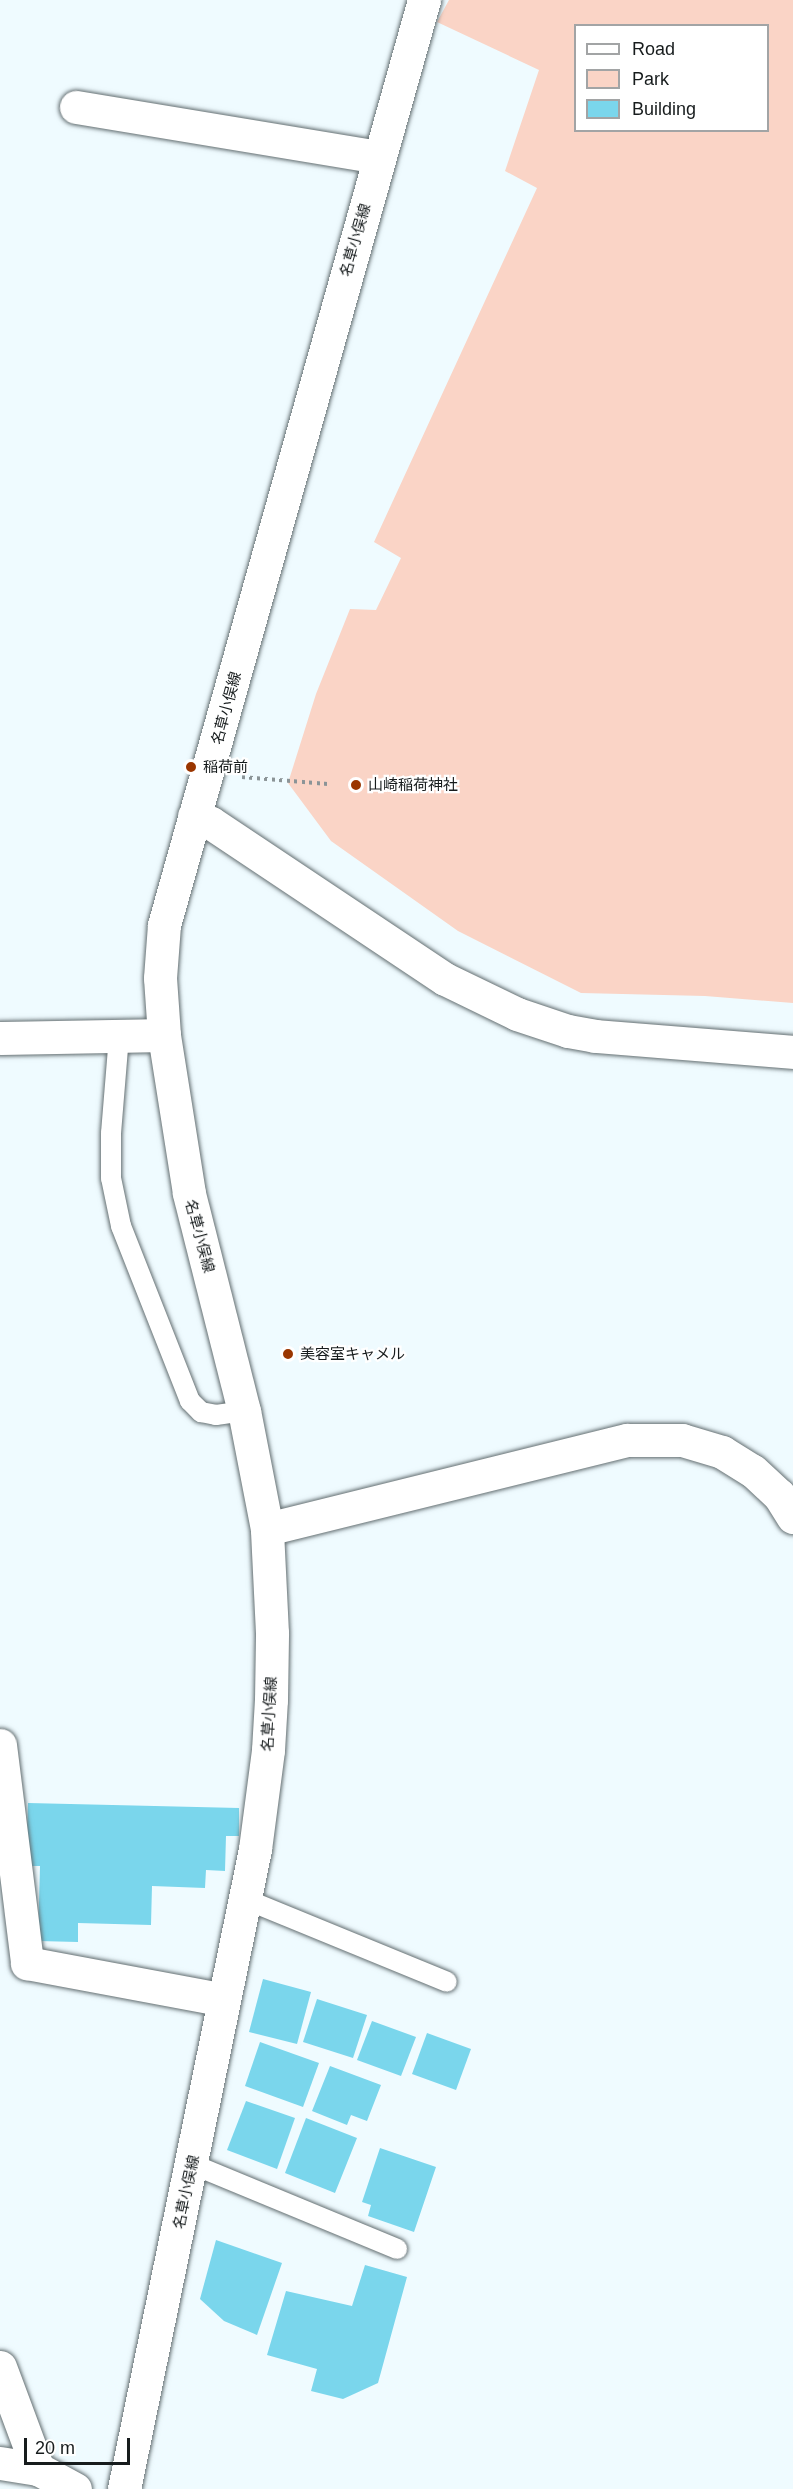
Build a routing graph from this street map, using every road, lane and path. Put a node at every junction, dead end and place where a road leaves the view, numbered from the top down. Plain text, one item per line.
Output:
1 (424, 0) edge
2 (76, 107) dead end
3 (378, 157) junction
4 (208, 774) junction
5 (328, 784) dead end
6 (194, 816) junction
7 (164, 1035) junction
8 (119, 1036) junction
9 (0, 1038) edge
10 (793, 1052) edge
11 (244, 1412) junction
12 (793, 1517) edge
13 (267, 1528) junction
14 (1, 1760) edge
15 (244, 1899) junction
16 (447, 1982) dead end
17 (225, 2000) junction
18 (192, 2164) junction
19 (397, 2248) dead end
20 (0, 2367) edge
21 (0, 2463) edge
22 (38, 2469) junction
23 (75, 2489) edge
24 (124, 2489) edge

1 - 3 main road, 名草小俣線
2 - 3 main road
3 - 4 main road, 名草小俣線
4 - 5 path
4 - 6 main road, 名草小俣線
6 - 7 main road, 名草小俣線
6 - 10 main road
7 - 8 main road
7 - 11 main road, 名草小俣線
8 - 9 main road
8 - 11 lane
11 - 13 main road, 名草小俣線
12 - 13 main road
13 - 15 main road, 名草小俣線
14 - 17 main road
15 - 16 lane
15 - 17 main road, 名草小俣線
17 - 18 main road, 名草小俣線
18 - 19 lane
18 - 24 main road, 名草小俣線
20 - 22 main road
21 - 22 main road
22 - 23 main road

